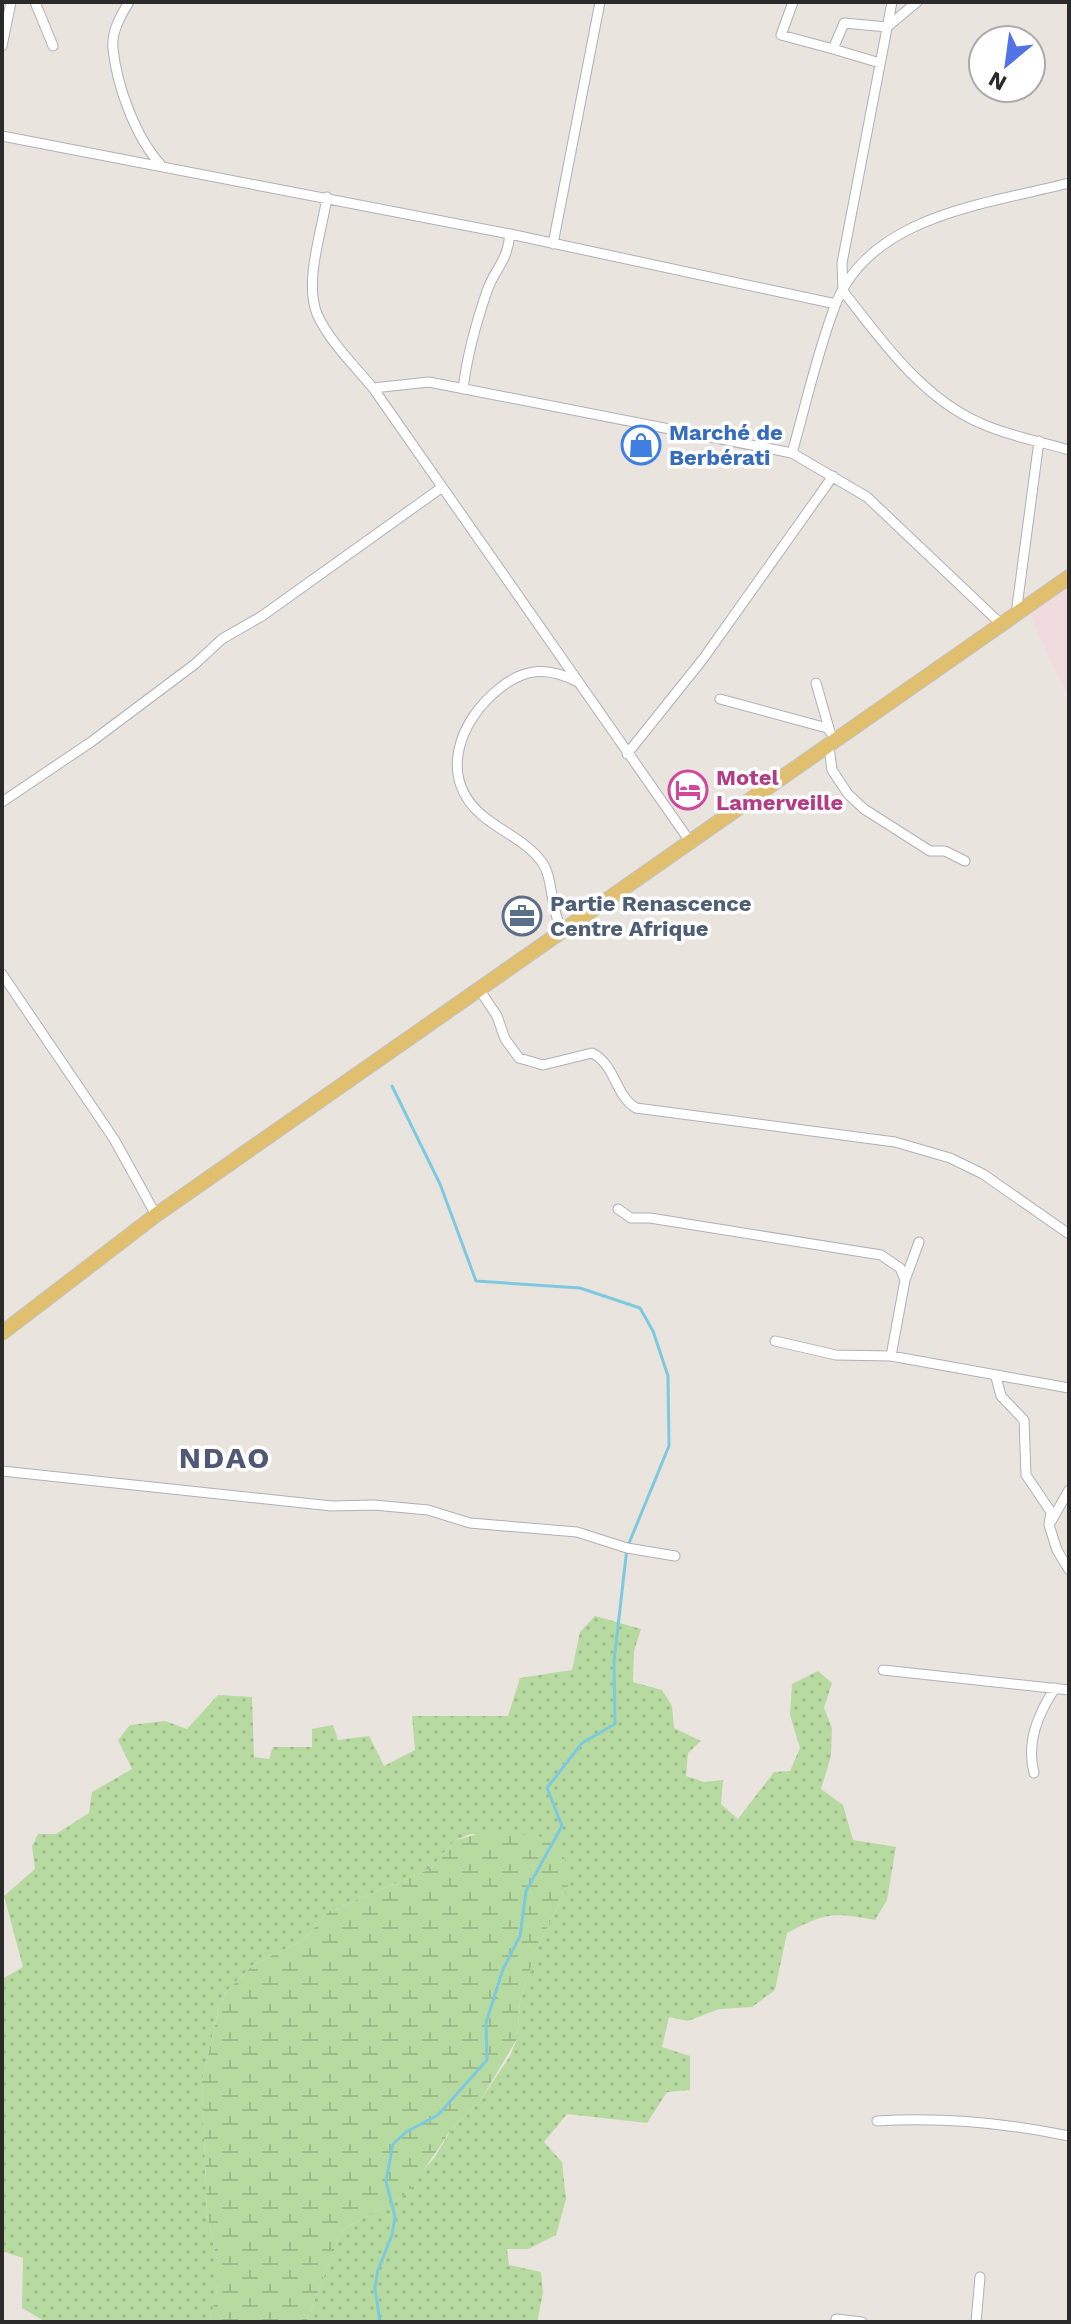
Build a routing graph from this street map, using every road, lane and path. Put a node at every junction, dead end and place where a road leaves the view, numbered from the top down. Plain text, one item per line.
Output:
1 (11, 2) edge
2 (35, 2) edge
3 (129, 2) edge
4 (600, 2) edge
5 (793, 2) edge
6 (892, 2) edge
7 (917, 2) edge
8 (4, 21) edge
9 (887, 27) junction
10 (2, 46) edge
11 (53, 46) dead end
12 (833, 49) junction
13 (880, 63) junction
14 (2, 136) edge
15 (161, 164) junction
16 (1069, 183) edge
17 (327, 197) junction
18 (510, 234) junction
19 (553, 244) junction
20 (843, 291) junction
21 (836, 304) junction
22 (373, 388) junction
23 (463, 389) junction
24 (1039, 441) junction
25 (1069, 450) edge
26 (792, 453) junction
27 (833, 476) junction
28 (441, 488) junction
29 (1069, 577) edge
30 (1016, 614) junction
31 (1001, 624) junction
32 (816, 683) dead end
33 (581, 684) junction
34 (720, 699) dead end
35 (827, 728) junction
36 (833, 744) junction
37 (627, 754) junction
38 (2, 802) edge
39 (689, 840) junction
40 (965, 861) dead end
41 (561, 929) junction
42 (2, 974) edge
43 (479, 989) junction
44 (618, 1209) dead end
45 (156, 1215) junction
46 (1069, 1234) edge
47 (919, 1242) dead end
48 (905, 1280) junction
49 (6, 1325) edge
50 (775, 1341) dead end
51 (891, 1356) junction
52 (996, 1377) junction
53 (1069, 1388) edge
54 (2, 1471) edge
55 (1069, 1490) edge
56 (1049, 1525) junction
57 (675, 1556) dead end
58 (1069, 1570) edge
59 (883, 1670) dead end
60 (1055, 1688) junction
61 (1069, 1690) edge
62 (1034, 1773) dead end
63 (877, 2121) dead end
64 (1069, 2136) edge
65 (980, 2277) dead end
66 (836, 2319) dead end
67 (862, 2322) edge
68 (976, 2322) edge

1 - 8 street
2 - 11 street
3 - 15 street
4 - 19 street
5 - 12 street
6 - 9 street
7 - 9 street
8 - 10 street
9 - 12 street
9 - 13 street
12 - 13 street
13 - 20 street
14 - 15 street
15 - 17 street
16 - 20 street
17 - 18 street
17 - 22 street
18 - 19 street
18 - 23 street
19 - 21 street
20 - 21 street
20 - 24 street
21 - 26 street
22 - 23 street
22 - 28 street
23 - 26 street
24 - 25 street
24 - 30 street
26 - 27 street
27 - 31 street
27 - 37 street
28 - 33 street
28 - 38 street
29 - 30 main road
30 - 31 main road
31 - 36 main road
32 - 35 street
33 - 37 street
33 - 41 street
34 - 35 street
35 - 36 street
36 - 39 main road
36 - 40 street
37 - 39 street
39 - 41 main road
41 - 43 main road
42 - 45 street
43 - 45 main road
43 - 46 street
44 - 48 street
45 - 49 main road
47 - 48 street
48 - 51 street
50 - 51 street
51 - 52 street
52 - 53 street
52 - 56 street
54 - 57 street
55 - 56 street
56 - 58 street
59 - 60 street
60 - 61 street
60 - 62 street
63 - 64 street
65 - 68 street
66 - 67 street

